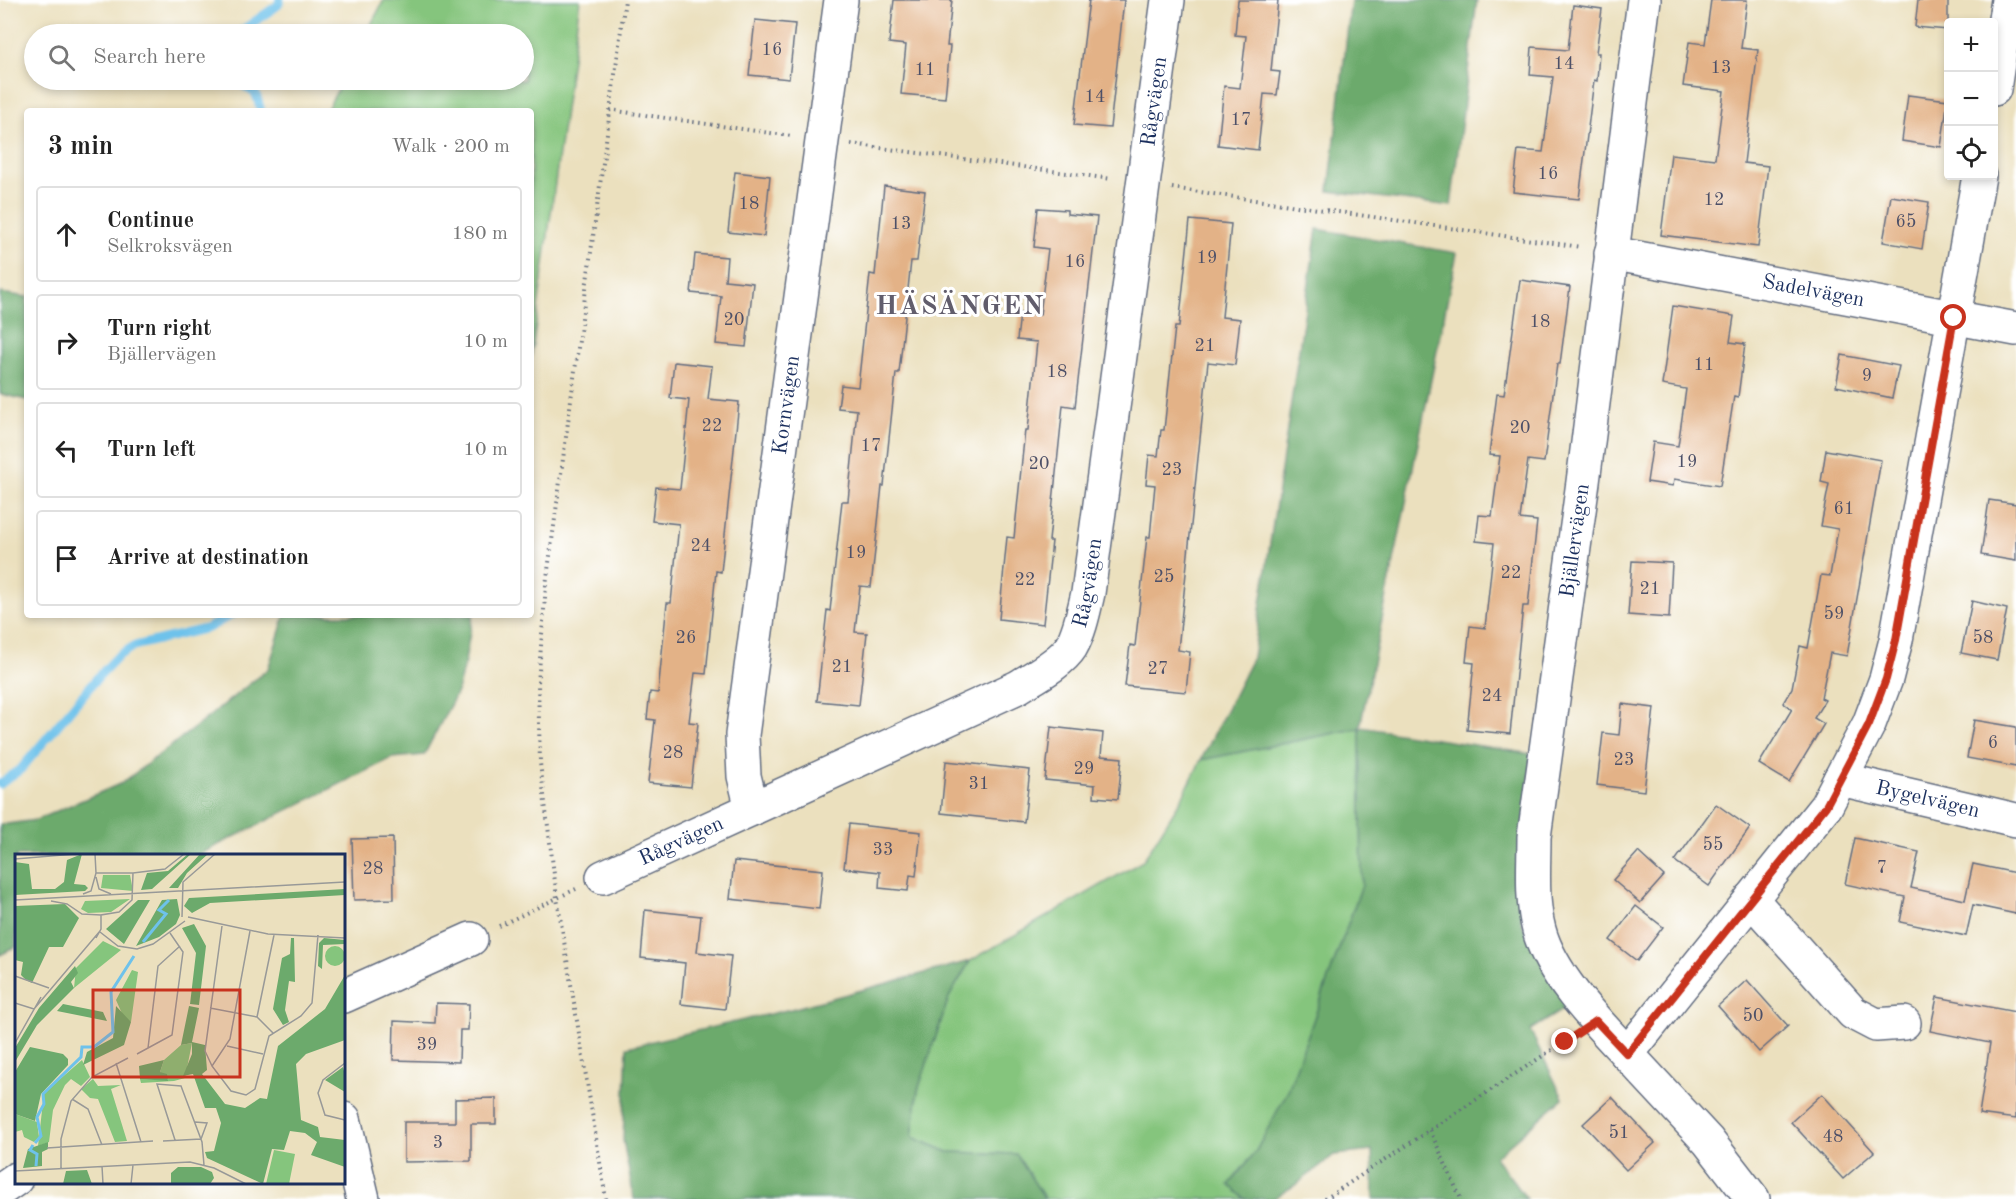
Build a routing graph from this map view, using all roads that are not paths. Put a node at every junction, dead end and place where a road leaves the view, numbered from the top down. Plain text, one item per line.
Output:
1 (841, 0) edge
2 (1168, 0) edge
3 (1644, 0) edge
4 (2008, 0) edge
5 (1997, 72) edge
6 (1978, 180) edge
7 (1611, 253) junction
8 (1954, 318) junction
9 (2016, 329) edge
10 (1840, 779) junction
11 (752, 809) junction
12 (2016, 820) edge
13 (603, 877) road end
14 (1751, 899) junction
15 (471, 939) road end
16 (345, 996) edge
17 (1904, 1023) dead end
18 (1627, 1054) junction
19 (345, 1123) edge
20 (15, 1180) edge
21 (0, 1190) edge
22 (363, 1199) edge
23 (1753, 1199) edge

1 - 11 street, Kornvägen
2 - 11 street, Rågvägen
3 - 7 street, Bjällervägen
4 - 5 street
6 - 8 street
7 - 8 street, Sadelvägen
7 - 18 street, Bjällervägen
8 - 9 street, Sadelvägen
8 - 10 street
10 - 12 street, Bygelvägen
10 - 14 street
11 - 13 street, Rågvägen
14 - 17 street
14 - 18 street
15 - 16 street
18 - 23 street, Bjällervägen
19 - 22 street
20 - 21 street

